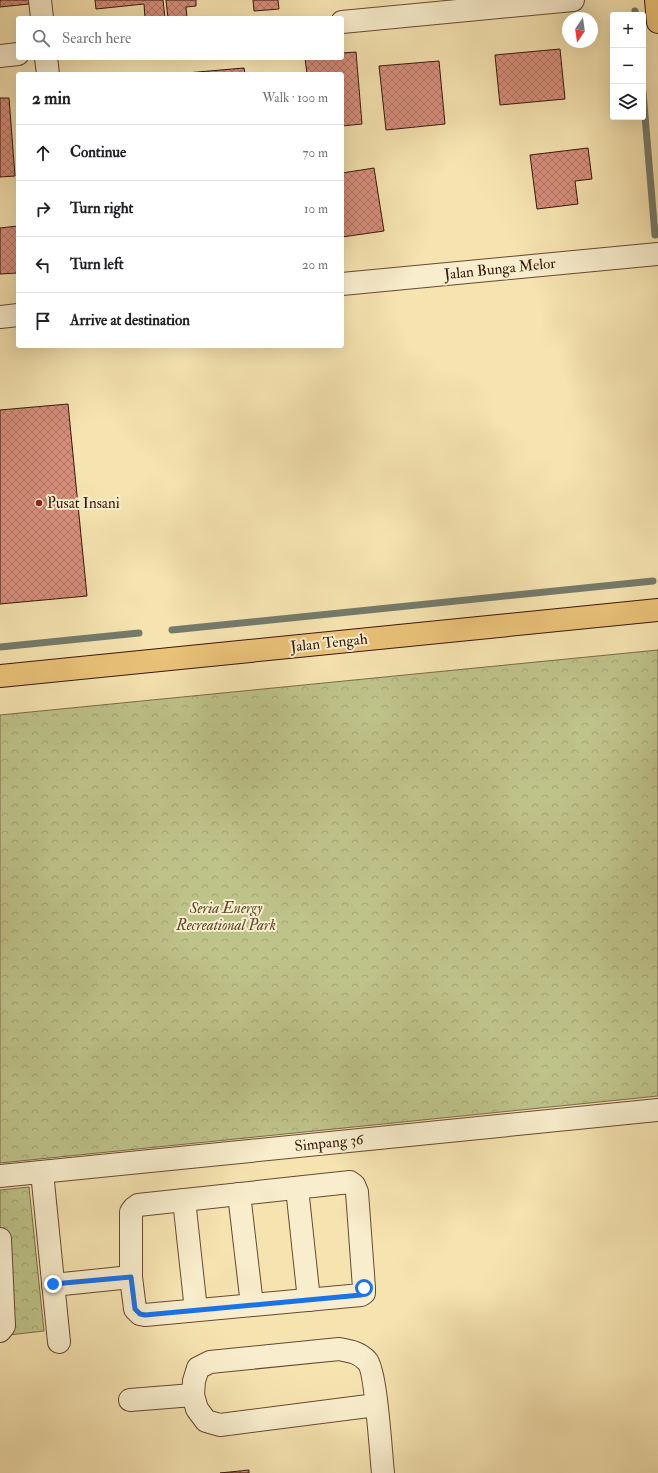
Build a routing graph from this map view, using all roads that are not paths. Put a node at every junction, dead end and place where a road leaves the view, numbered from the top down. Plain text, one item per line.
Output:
1 (40, 0) edge
2 (573, 0) edge
3 (656, 0) edge
4 (42, 16) edge
5 (344, 22) edge
6 (658, 22) edge
7 (16, 54) edge
8 (0, 56) edge
9 (46, 60) edge
10 (48, 72) edge
11 (658, 254) edge
12 (344, 284) edge
13 (16, 315) edge
14 (0, 317) edge
15 (658, 610) edge
16 (0, 676) edge
17 (658, 1110) edge
18 (42, 1172) junction
19 (0, 1176) edge
20 (297, 1188) junction
21 (239, 1194) junction
22 (184, 1200) junction
23 (0, 1239) edge
24 (1, 1274) edge
25 (131, 1277) junction
26 (53, 1284) junction
27 (309, 1300) junction
28 (252, 1305) junction
29 (196, 1310) junction
30 (0, 1331) edge
31 (59, 1342) dead end
32 (193, 1395) junction
33 (130, 1400) dead end
34 (376, 1405) junction
35 (383, 1473) edge

1 - 4 street
2 - 5 street
3 - 6 main road
7 - 8 street
9 - 10 street
11 - 12 street, Jalan Bunga Melor
13 - 14 street
15 - 16 main road, Jalan Tengah
17 - 18 street, Simpang 36
18 - 19 street, Simpang 36
18 - 26 street
20 - 21 street
20 - 27 street
20 - 27 street
21 - 22 street
21 - 28 street
22 - 25 street
22 - 29 street
23 - 24 street
24 - 30 street
25 - 26 street
25 - 29 street
26 - 31 street
27 - 28 street
28 - 29 street
32 - 33 street
32 - 34 street
32 - 34 street
34 - 35 street

